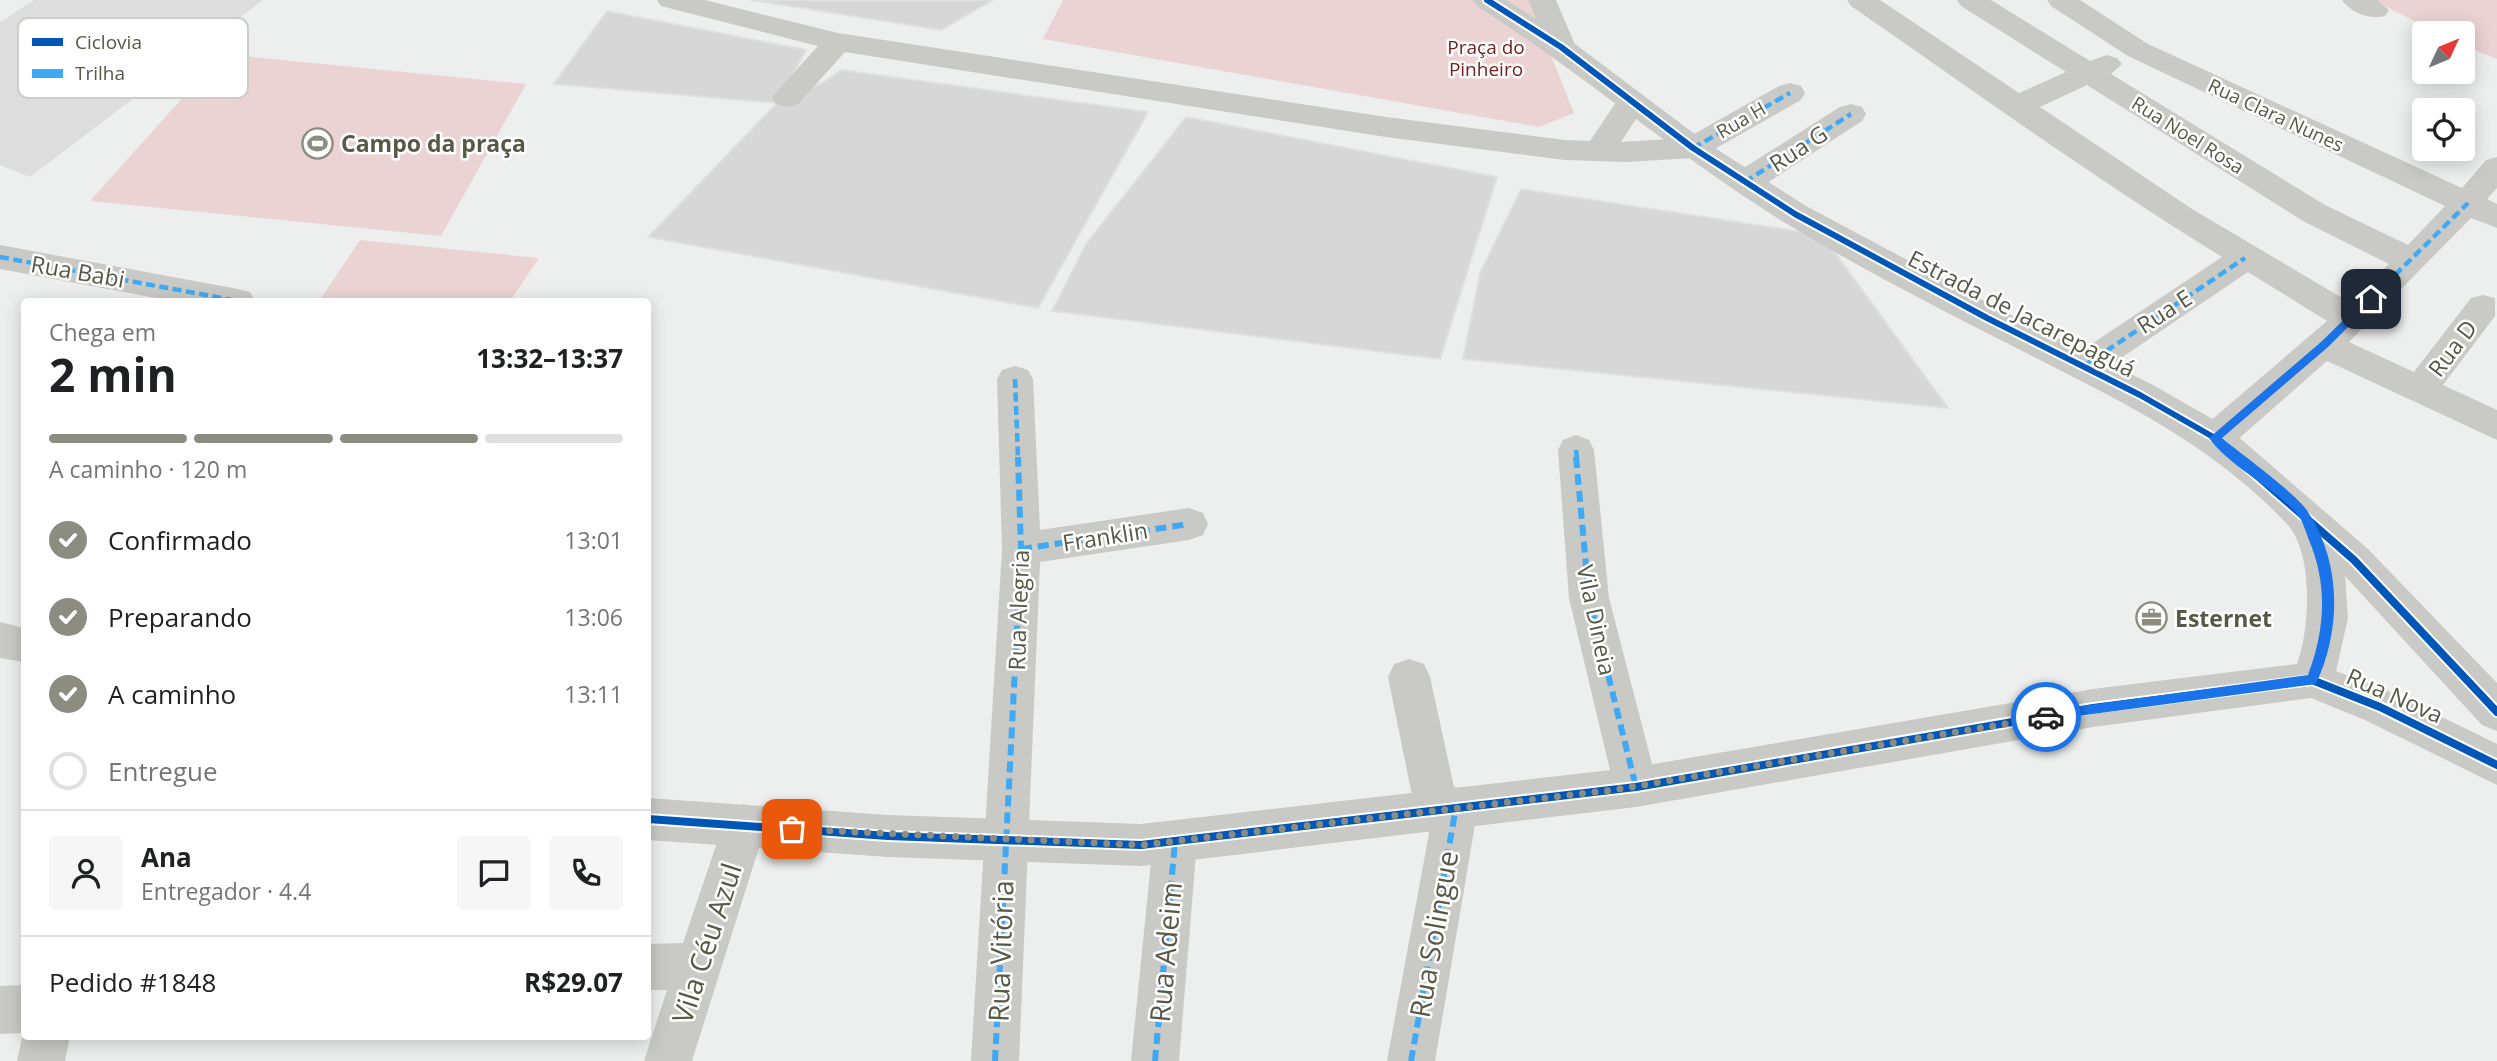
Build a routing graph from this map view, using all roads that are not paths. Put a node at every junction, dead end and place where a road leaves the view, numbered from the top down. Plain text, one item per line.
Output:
1 (671, 0) edge
2 (1487, 0) edge
3 (1861, 0) edge
4 (1971, 0) edge
5 (2061, 0) edge
6 (1550, 1) edge
7 (838, 43) junction
8 (1561, 47) junction
9 (2138, 50) junction
10 (2088, 73) junction
11 (1790, 93) dead end
12 (787, 97) dead end
13 (1632, 102) junction
14 (2016, 106) junction
15 (1851, 114) dead end
16 (1693, 148) junction
17 (1598, 151) junction
18 (2497, 167) edge
19 (1745, 182) junction
20 (2483, 210) edge
21 (0, 257) edge
22 (2245, 258) junction
23 (2410, 260) junction
24 (222, 298) edge
25 (2483, 307) dead end
26 (2351, 318) junction
27 (2324, 345) junction
28 (2084, 366) junction
29 (1015, 379) dead end
30 (2421, 389) junction
31 (2497, 426) edge
32 (2214, 438) junction
33 (1576, 450) dead end
34 (2303, 513) junction
35 (1189, 524) dead end
36 (1021, 549) junction
37 (0, 640) edge
38 (21, 644) edge
39 (1409, 677) dead end
40 (2312, 680) junction
41 (2497, 712) edge
42 (2497, 765) edge
43 (1636, 787) junction
44 (1446, 808) junction
45 (651, 819) edge
46 (744, 825) junction
47 (1004, 841) junction
48 (1175, 842) junction
49 (698, 966) junction
50 (651, 967) edge
51 (21, 1009) edge
52 (0, 1010) edge
53 (45, 1040) edge
54 (41, 1061) edge
55 (668, 1061) edge
56 (995, 1061) edge
57 (1155, 1061) edge
58 (1411, 1061) edge

1 - 7 street
2 - 8 street, Estrada de Jacarepaguá
3 - 14 street
4 - 10 street, Rua Noel Rosa
5 - 9 street, Rua Clara Nunes
6 - 8 street
7 - 12 street
7 - 17 street
8 - 13 street, Estrada de Jacarepaguá
9 - 10 street
9 - 20 street, Rua Clara Nunes
10 - 14 street
10 - 23 street, Rua Noel Rosa
11 - 16 street, Rua H
13 - 16 street, Estrada de Jacarepaguá
13 - 17 street
14 - 22 street
15 - 19 street, Rua G
16 - 17 street
16 - 19 street, Estrada de Jacarepaguá
18 - 20 street
19 - 28 street, Estrada de Jacarepaguá
20 - 23 street
21 - 24 street, Rua Babi
22 - 26 street
22 - 28 street, Rua E
23 - 26 street
25 - 30 street, Rua D
26 - 27 street
27 - 30 street
27 - 32 street
28 - 32 street, Estrada de Jacarepaguá
29 - 36 street, Rua Alegria
30 - 31 street
32 - 34 street, Estrada de Jacarepaguá
33 - 43 street, Vila Dineia
34 - 40 street
34 - 41 street, Estrada de Jacarepaguá
35 - 36 street, Franklin
36 - 47 street, Rua Alegria
37 - 38 street
39 - 44 street
40 - 42 street, Rua Nova
40 - 43 street, Rua Nova
43 - 44 street, Rua Nova
44 - 48 street, Rua Nova
44 - 58 street, Rua Solingue
45 - 46 street, Rua Nova
46 - 47 street, Rua Nova
46 - 49 street, Vila Céu Azul
47 - 48 street, Rua Nova
47 - 56 street, Rua Vitória
48 - 57 street, Rua Adeim
49 - 50 street
49 - 55 street, Vila Céu Azul
51 - 52 street
53 - 54 street

